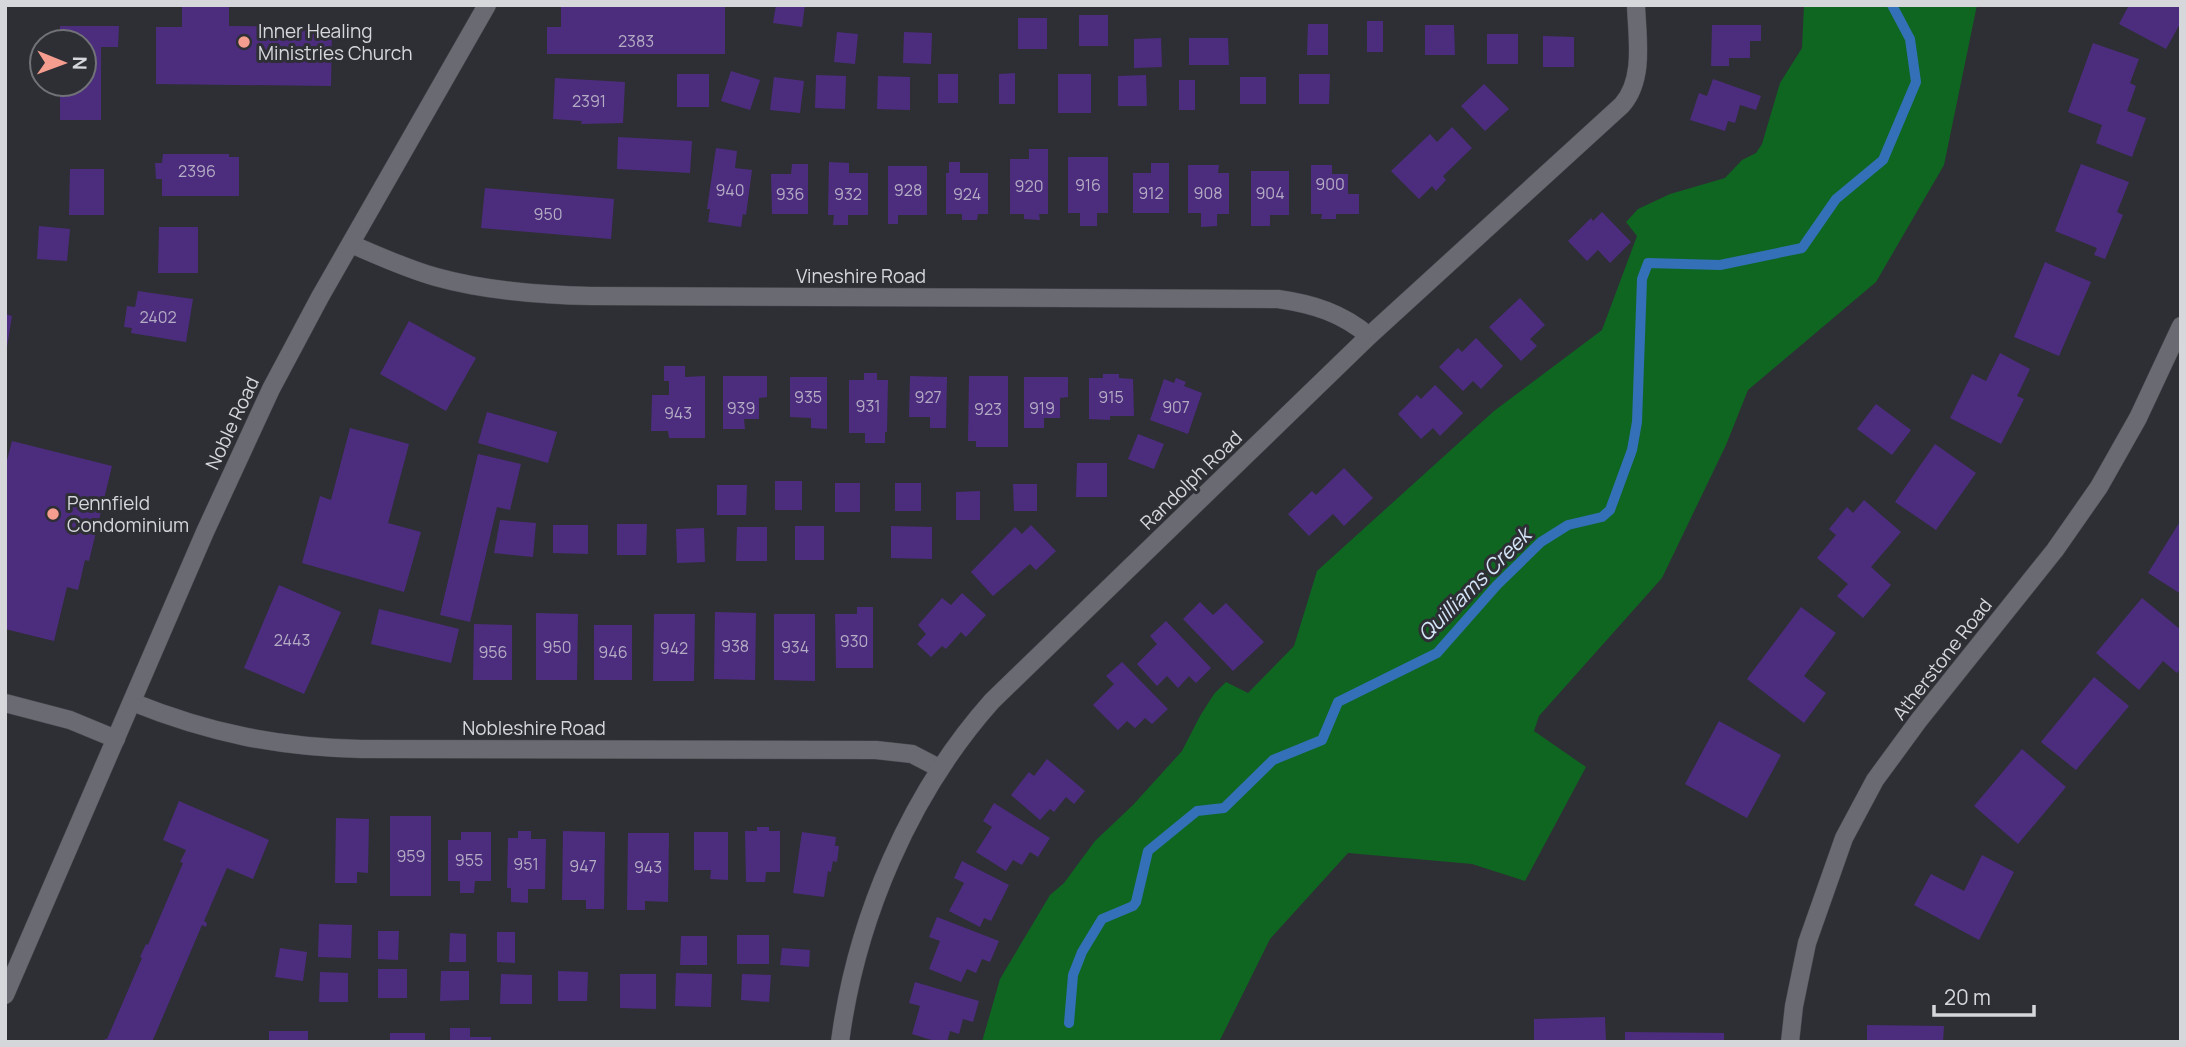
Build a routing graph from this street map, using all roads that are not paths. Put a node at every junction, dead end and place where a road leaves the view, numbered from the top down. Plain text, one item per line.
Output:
1 (487, 5) edge
2 (1636, 5) edge
3 (351, 244) junction
4 (2181, 326) edge
5 (1369, 337) junction
6 (132, 702) junction
7 (5, 703) edge
8 (116, 738) junction
9 (939, 768) junction
10 (5, 995) edge
11 (840, 1042) edge
12 (1790, 1042) edge

1 - 3 street, Noble Road
2 - 5 street, Randolph Road
3 - 5 street, Vineshire Road
3 - 6 street, Noble Road
4 - 12 street, Atherstone Road
5 - 9 street, Randolph Road
6 - 8 street, Noble Road
6 - 9 street, Nobleshire Road
7 - 8 street
8 - 10 street, Noble Road
9 - 11 street, Randolph Road

